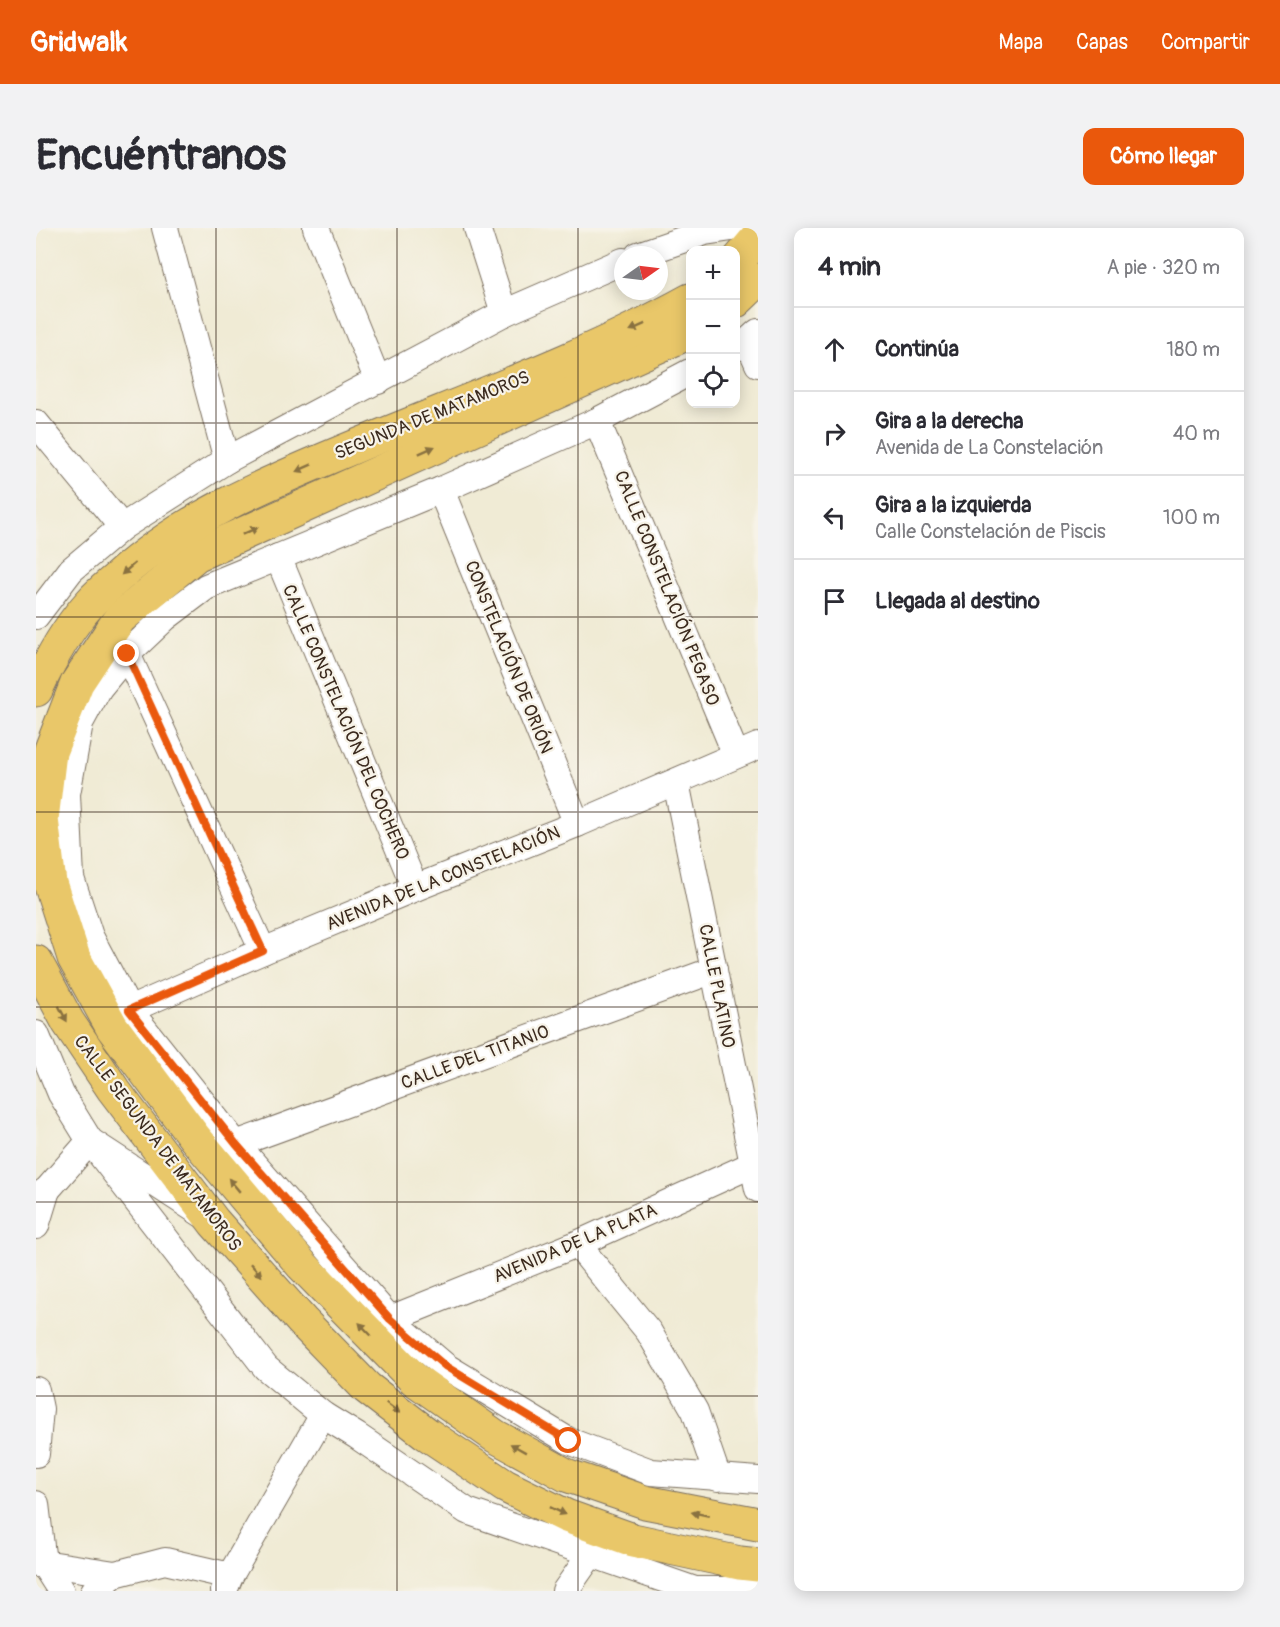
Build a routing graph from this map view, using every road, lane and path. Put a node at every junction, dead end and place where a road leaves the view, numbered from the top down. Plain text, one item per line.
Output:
1 (165, 228) edge
2 (316, 228) edge
3 (477, 228) edge
4 (732, 228) edge
5 (758, 237) edge
6 (664, 246) edge
7 (740, 257) edge
8 (614, 265) edge
9 (758, 280) edge
10 (736, 300) edge
11 (686, 302) edge
12 (504, 313) junction
13 (686, 334) edge
14 (686, 374) edge
15 (378, 381) junction
16 (597, 422) junction
17 (36, 423) edge
18 (227, 460) junction
19 (441, 490) junction
20 (122, 527) junction
21 (185, 544) junction
22 (278, 557) junction
23 (36, 616) edge
24 (127, 654) junction
25 (36, 690) edge
26 (747, 751) edge
27 (676, 782) junction
28 (39, 819) edge
29 (577, 824) junction
30 (415, 888) junction
31 (263, 951) junction
32 (36, 962) edge
33 (714, 970) junction
34 (129, 1010) junction
35 (36, 1034) edge
36 (90, 1141) junction
37 (236, 1144) junction
38 (755, 1163) edge
39 (758, 1189) edge
40 (41, 1193) edge
41 (214, 1222) junction
42 (36, 1226) edge
43 (577, 1244) junction
44 (390, 1319) junction
45 (37, 1404) edge
46 (323, 1415) junction
47 (36, 1454) edge
48 (718, 1478) junction
49 (758, 1480) edge
50 (36, 1504) edge
51 (758, 1524) edge
52 (591, 1554) junction
53 (40, 1564) edge
54 (758, 1565) edge
55 (115, 1574) junction
56 (227, 1583) edge
57 (758, 1590) edge
58 (61, 1591) edge
59 (94, 1591) edge
60 (565, 1591) edge

1 - 18 street
2 - 15 street
3 - 12 street
4 - 6 street
5 - 7 main road
8 - 12 street
9 - 10 main road
11 -> 21 main road, SEGUNDA DE MATAMOROS
12 - 15 street
21 -> 13 main road, SEGUNDA DE MATAMOROS
14 - 16 street
15 - 18 street
16 - 19 street
16 - 26 street, CALLE CONSTELACIÓN PEGASO
17 - 20 street
18 - 20 street
19 - 22 street
19 - 29 street, CONSTELACIÓN DE ORIÓN
20 - 23 street
21 -> 25 main road
21 - 28 main road, CALLE SEGUNDA DE MATAMOROS
22 - 24 street
22 - 30 street, CALLE CONSTELACIÓN DEL COCHERO
24 - 31 street
24 - 34 street
26 - 27 street, AVENIDA DE LA CONSTELACIÓN
27 - 29 street, AVENIDA DE LA CONSTELACIÓN
27 - 33 street, CALLE PLATINO
51 -> 28 main road, CALLE SEGUNDA DE MATAMOROS
29 - 30 street, AVENIDA DE LA CONSTELACIÓN
30 - 31 street, AVENIDA DE LA CONSTELACIÓN
31 - 34 street, AVENIDA DE LA CONSTELACIÓN
32 -> 41 main road, CALLE SEGUNDA DE MATAMOROS
33 - 37 street, CALLE DEL TITANIO
33 - 38 street, CALLE PLATINO
34 - 37 street
35 - 36 street
36 - 40 street
36 - 41 street
36 - 46 street
37 - 44 street
38 - 39 street, CALLE PLATINO
38 - 43 street, AVENIDA DE LA PLATA
40 - 42 street
41 -> 54 main road, CALLE SEGUNDA DE MATAMOROS
43 - 44 street, AVENIDA DE LA PLATA
43 - 48 street
44 - 48 street
45 - 47 street
46 - 52 street
46 - 56 street
48 - 49 street
50 - 53 street
52 - 57 street
52 - 60 street
53 - 55 street
53 - 58 street
55 - 56 street
55 - 59 street

